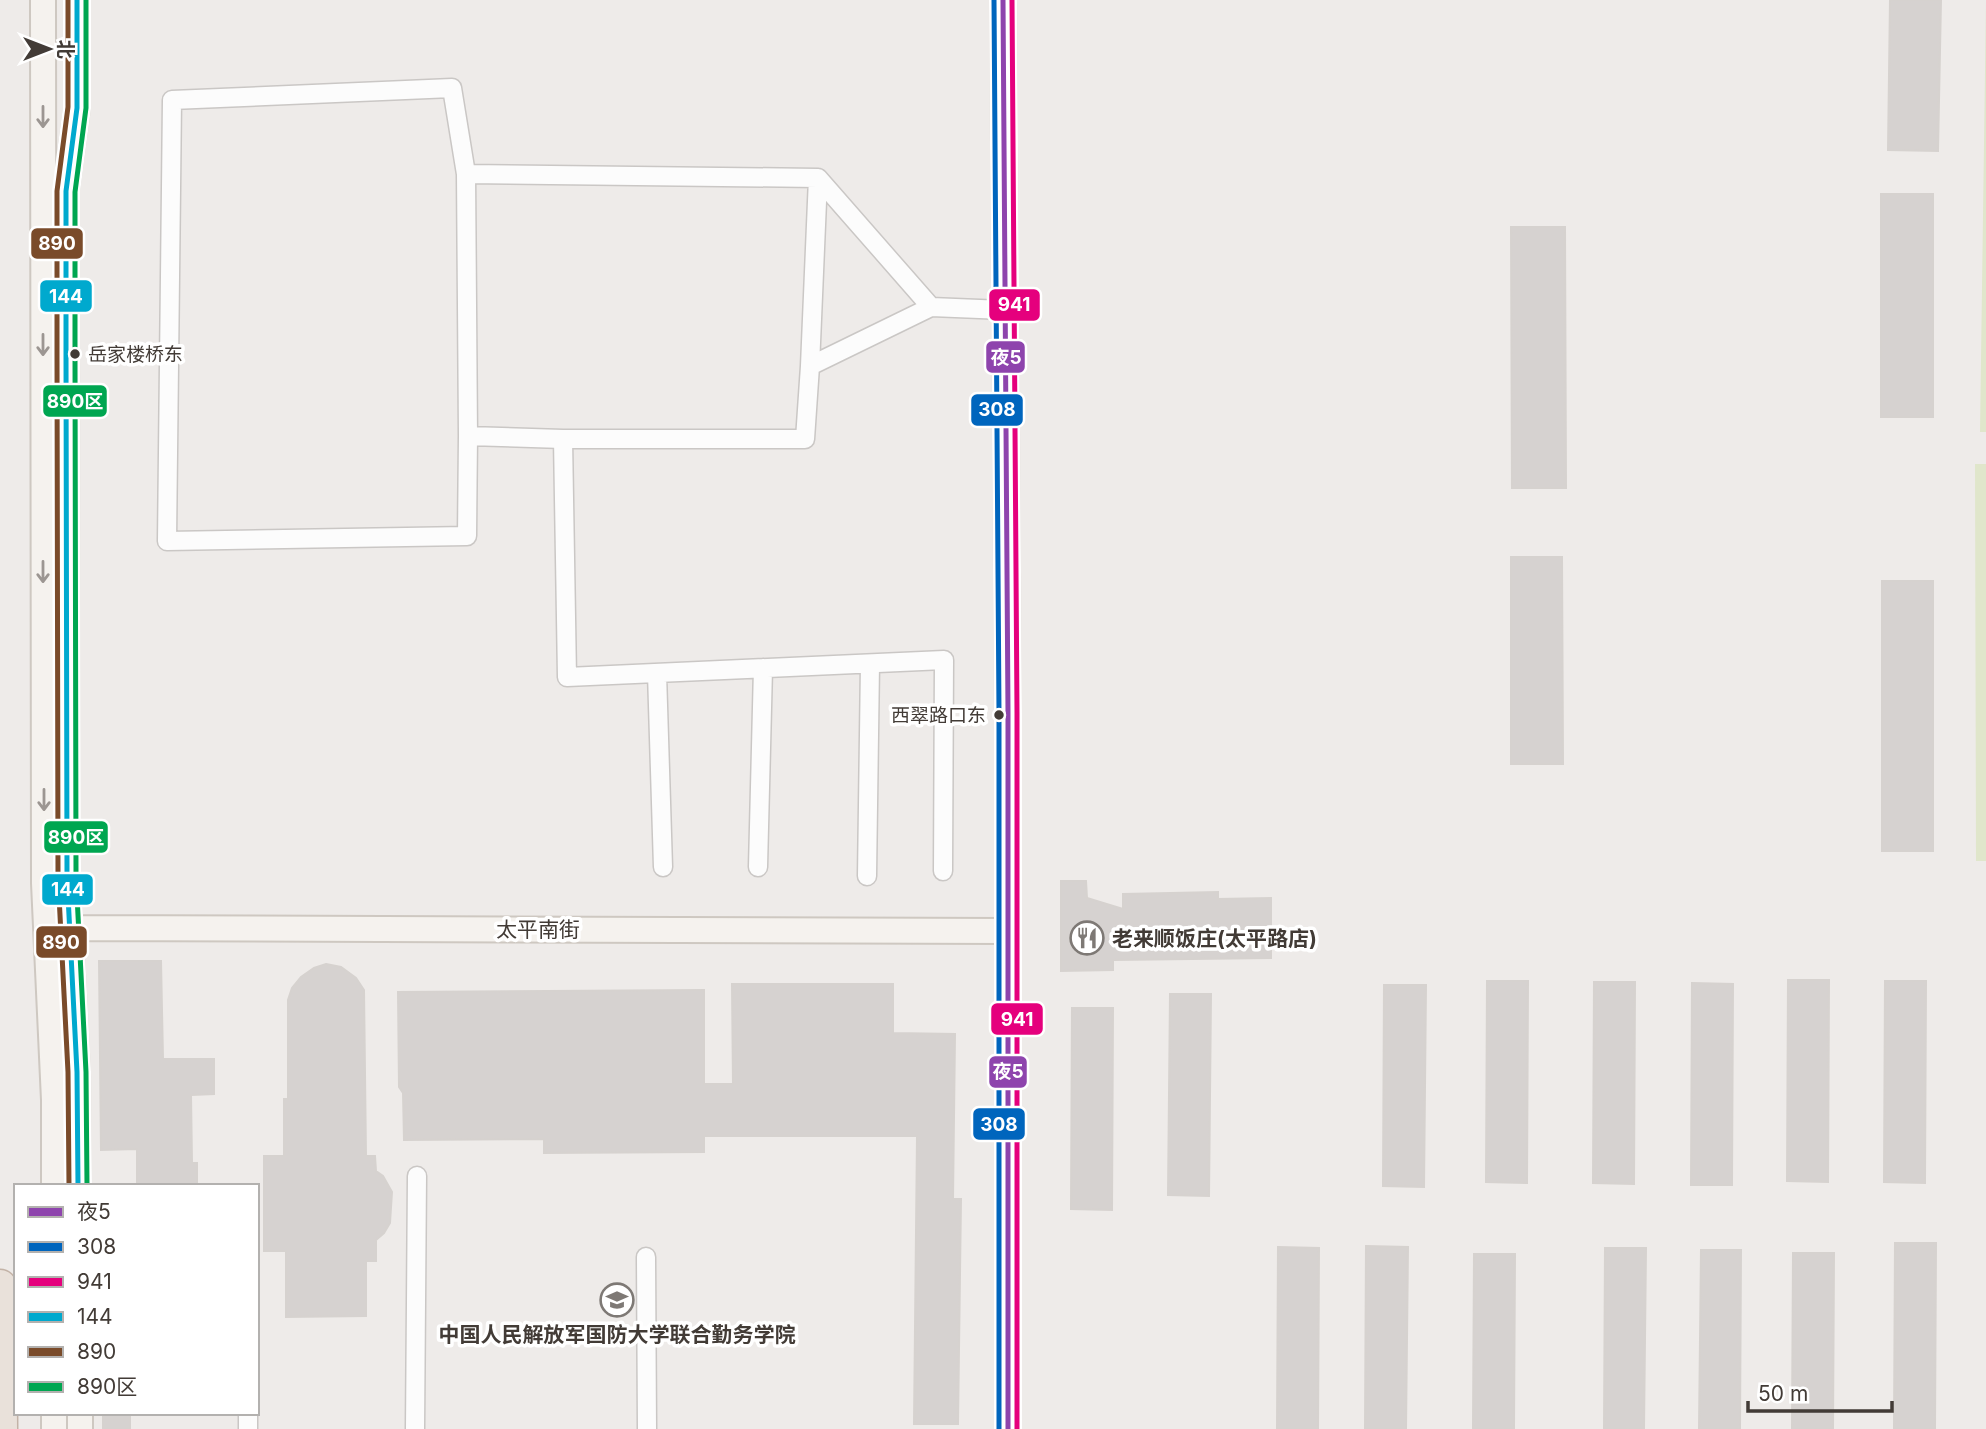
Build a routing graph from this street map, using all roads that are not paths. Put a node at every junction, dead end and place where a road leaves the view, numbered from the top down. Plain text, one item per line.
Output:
1 (43, 0) edge
2 (77, 0) edge
3 (1003, 0) edge
4 (466, 174) junction
5 (818, 178) junction
6 (931, 307) junction
7 (1004, 310) junction
8 (810, 366) junction
9 (468, 436) junction
10 (563, 439) junction
11 (870, 664) junction
12 (763, 668) junction
13 (657, 673) junction
14 (663, 867) dead end
15 (758, 867) dead end
16 (943, 871) dead end
17 (867, 876) dead end
18 (70, 928) junction
19 (1007, 931) junction
20 (417, 1176) dead end
21 (54, 1184) edge
22 (78, 1184) edge
23 (646, 1257) dead end
24 (0, 1286) edge
25 (1, 1429) edge
26 (415, 1429) edge
27 (647, 1429) edge
28 (1008, 1429) edge

1 -> 21 street
2 - 18 street
3 - 7 street
4 - 5 street
4 - 9 street
4 - 9 street
5 - 6 street
5 - 8 street
6 - 7 street
6 - 8 street
7 - 19 street
8 - 10 street
9 - 10 street
10 - 13 street
11 - 12 street
11 - 16 street
11 - 17 street
12 - 13 street
12 - 15 street
13 - 14 street
18 - 19 street, 太平南街
18 - 22 street
19 - 28 street
20 - 26 street
23 - 27 street
24 - 25 highway

